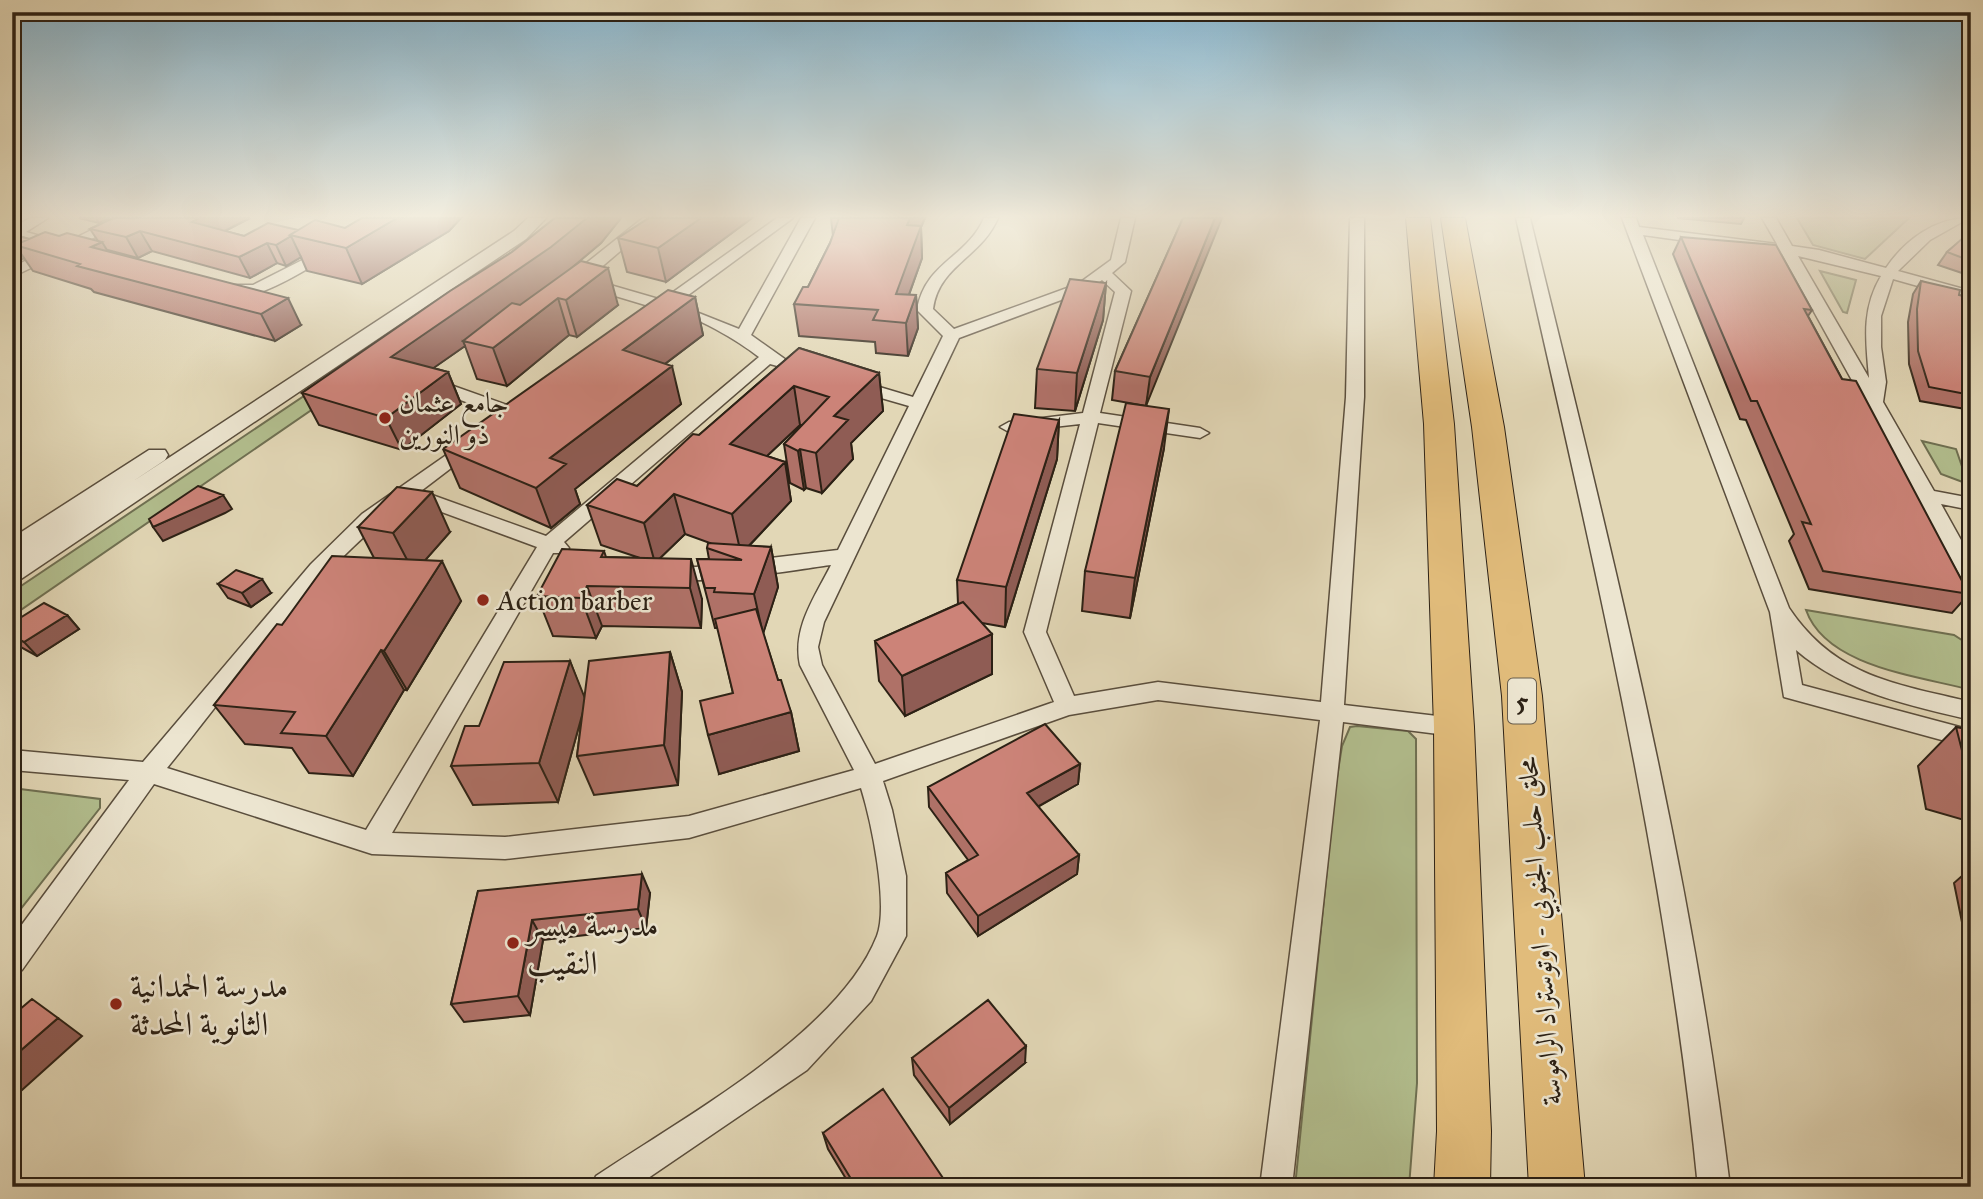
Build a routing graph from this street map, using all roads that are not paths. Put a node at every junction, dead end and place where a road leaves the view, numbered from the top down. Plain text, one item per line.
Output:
1 (285, 274) edge
2 (442, 274) edge
3 (452, 274) edge
4 (585, 274) edge
5 (709, 274) edge
6 (777, 274) edge
7 (939, 274) edge
8 (1101, 274) edge
9 (1103, 274) edge
10 (1356, 274) edge
11 (1424, 274) edge
12 (1462, 274) edge
13 (1536, 274) edge
14 (1650, 274) edge
15 (1800, 274) edge
16 (1888, 274) joint
17 (213, 285) edge
18 (413, 296) junction
19 (1971, 296) edge
20 (665, 306) junction
21 (643, 321) edge
22 (952, 335) junction
23 (742, 337) junction
24 (767, 358) junction
25 (793, 366) edge
26 (843, 381) edge
27 (445, 388) edge
28 (537, 398) edge
29 (1875, 401) junction
30 (919, 404) junction
31 (515, 414) junction
32 (1091, 417) junction
33 (1009, 427) edge
34 (1200, 433) dead end
35 (406, 492) junction
36 (1924, 495) junction
37 (1971, 505) edge
38 (548, 545) junction
39 (12, 550) edge
40 (573, 552) edge
41 (845, 556) junction
42 (648, 572) edge
43 (12, 573) edge
44 (1971, 578) edge
45 (1779, 610) junction
46 (1067, 706) junction
47 (1971, 711) edge
48 (1332, 713) junction
49 (1454, 727) junction
50 (1971, 739) edge
51 (12, 760) edge
52 (149, 772) junction
53 (869, 776) junction
54 (372, 843) junction
55 (12, 961) edge
56 (607, 1187) edge
57 (1276, 1187) edge
58 (1462, 1187) edge
59 (1557, 1187) edge
60 (1714, 1187) edge

1 - 17 street
2 - 18 street
3 - 18 street
4 - 20 street
5 - 20 street
6 - 23 street
7 - 22 street
8 - 22 street
9 - 32 street
10 - 48 street
11 - 49 highway
12 - 59 highway, محلق حلب الجنوبي - اوتوستراد الراموسة / 5
13 - 60 street
14 - 45 street
15 - 29 street
16 - 19 street
16 - 29 street
18 - 39 street
18 - 43 street
20 - 21 street
20 - 23 street
22 - 30 street
23 - 24 street
24 - 25 street
24 - 38 street
26 - 30 street
27 - 31 street
28 - 31 street
29 - 36 street
30 - 41 street
31 - 35 street
32 - 33 street
32 - 34 street
32 - 46 street
35 - 38 street
35 - 52 street
36 - 37 street
36 - 44 street
38 - 40 street
38 - 54 street
41 - 42 street
41 - 53 street
45 - 47 street
45 - 50 street
46 - 48 street
46 - 53 street
48 - 49 street
48 - 57 street
49 - 58 highway
51 - 52 street
52 - 54 street
52 - 55 street
53 - 54 street
53 - 56 street

